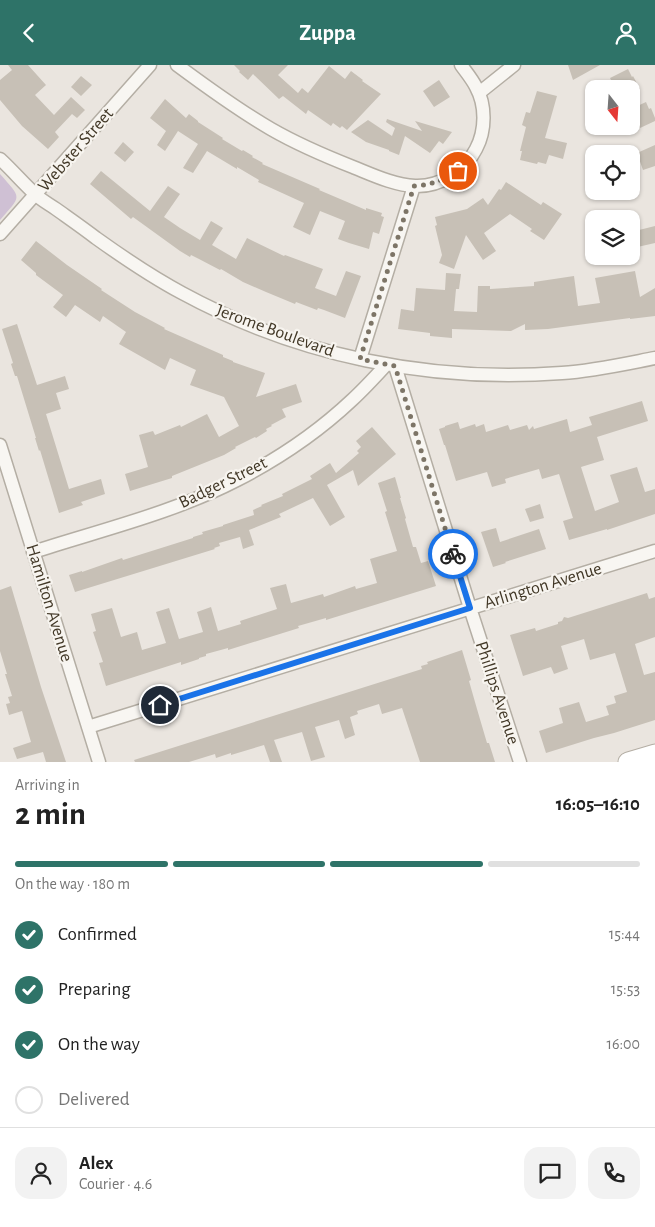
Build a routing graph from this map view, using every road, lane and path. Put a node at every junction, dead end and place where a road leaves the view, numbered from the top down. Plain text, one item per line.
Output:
1 (150, 65) edge
2 (177, 65) edge
3 (461, 65) edge
4 (514, 65) edge
5 (479, 93) junction
6 (0, 159) edge
7 (414, 186) junction
8 (36, 195) junction
9 (0, 234) edge
10 (655, 358) edge
11 (360, 359) junction
12 (391, 365) junction
13 (0, 445) edge
14 (33, 551) junction
15 (655, 551) edge
16 (470, 608) junction
17 (88, 727) junction
18 (655, 754) edge
19 (99, 762) edge
20 (520, 762) edge
21 (628, 762) edge

1 - 8 street, Webster Street
2 - 7 street
3 - 5 street
4 - 5 street
5 - 7 street
6 - 8 street, Jerome Boulevard
7 - 11 street
8 - 9 street, Webster Street
8 - 11 street, Jerome Boulevard
10 - 12 street, Jerome Boulevard
11 - 12 street, Jerome Boulevard
12 - 14 street, Badger Street
12 - 16 street, Phillips Avenue
13 - 14 street, Hamilton Avenue
14 - 17 street, Hamilton Avenue
15 - 16 street, Arlington Avenue
16 - 17 street, Arlington Avenue
16 - 20 street, Phillips Avenue
17 - 19 street, Hamilton Avenue
18 - 21 street

